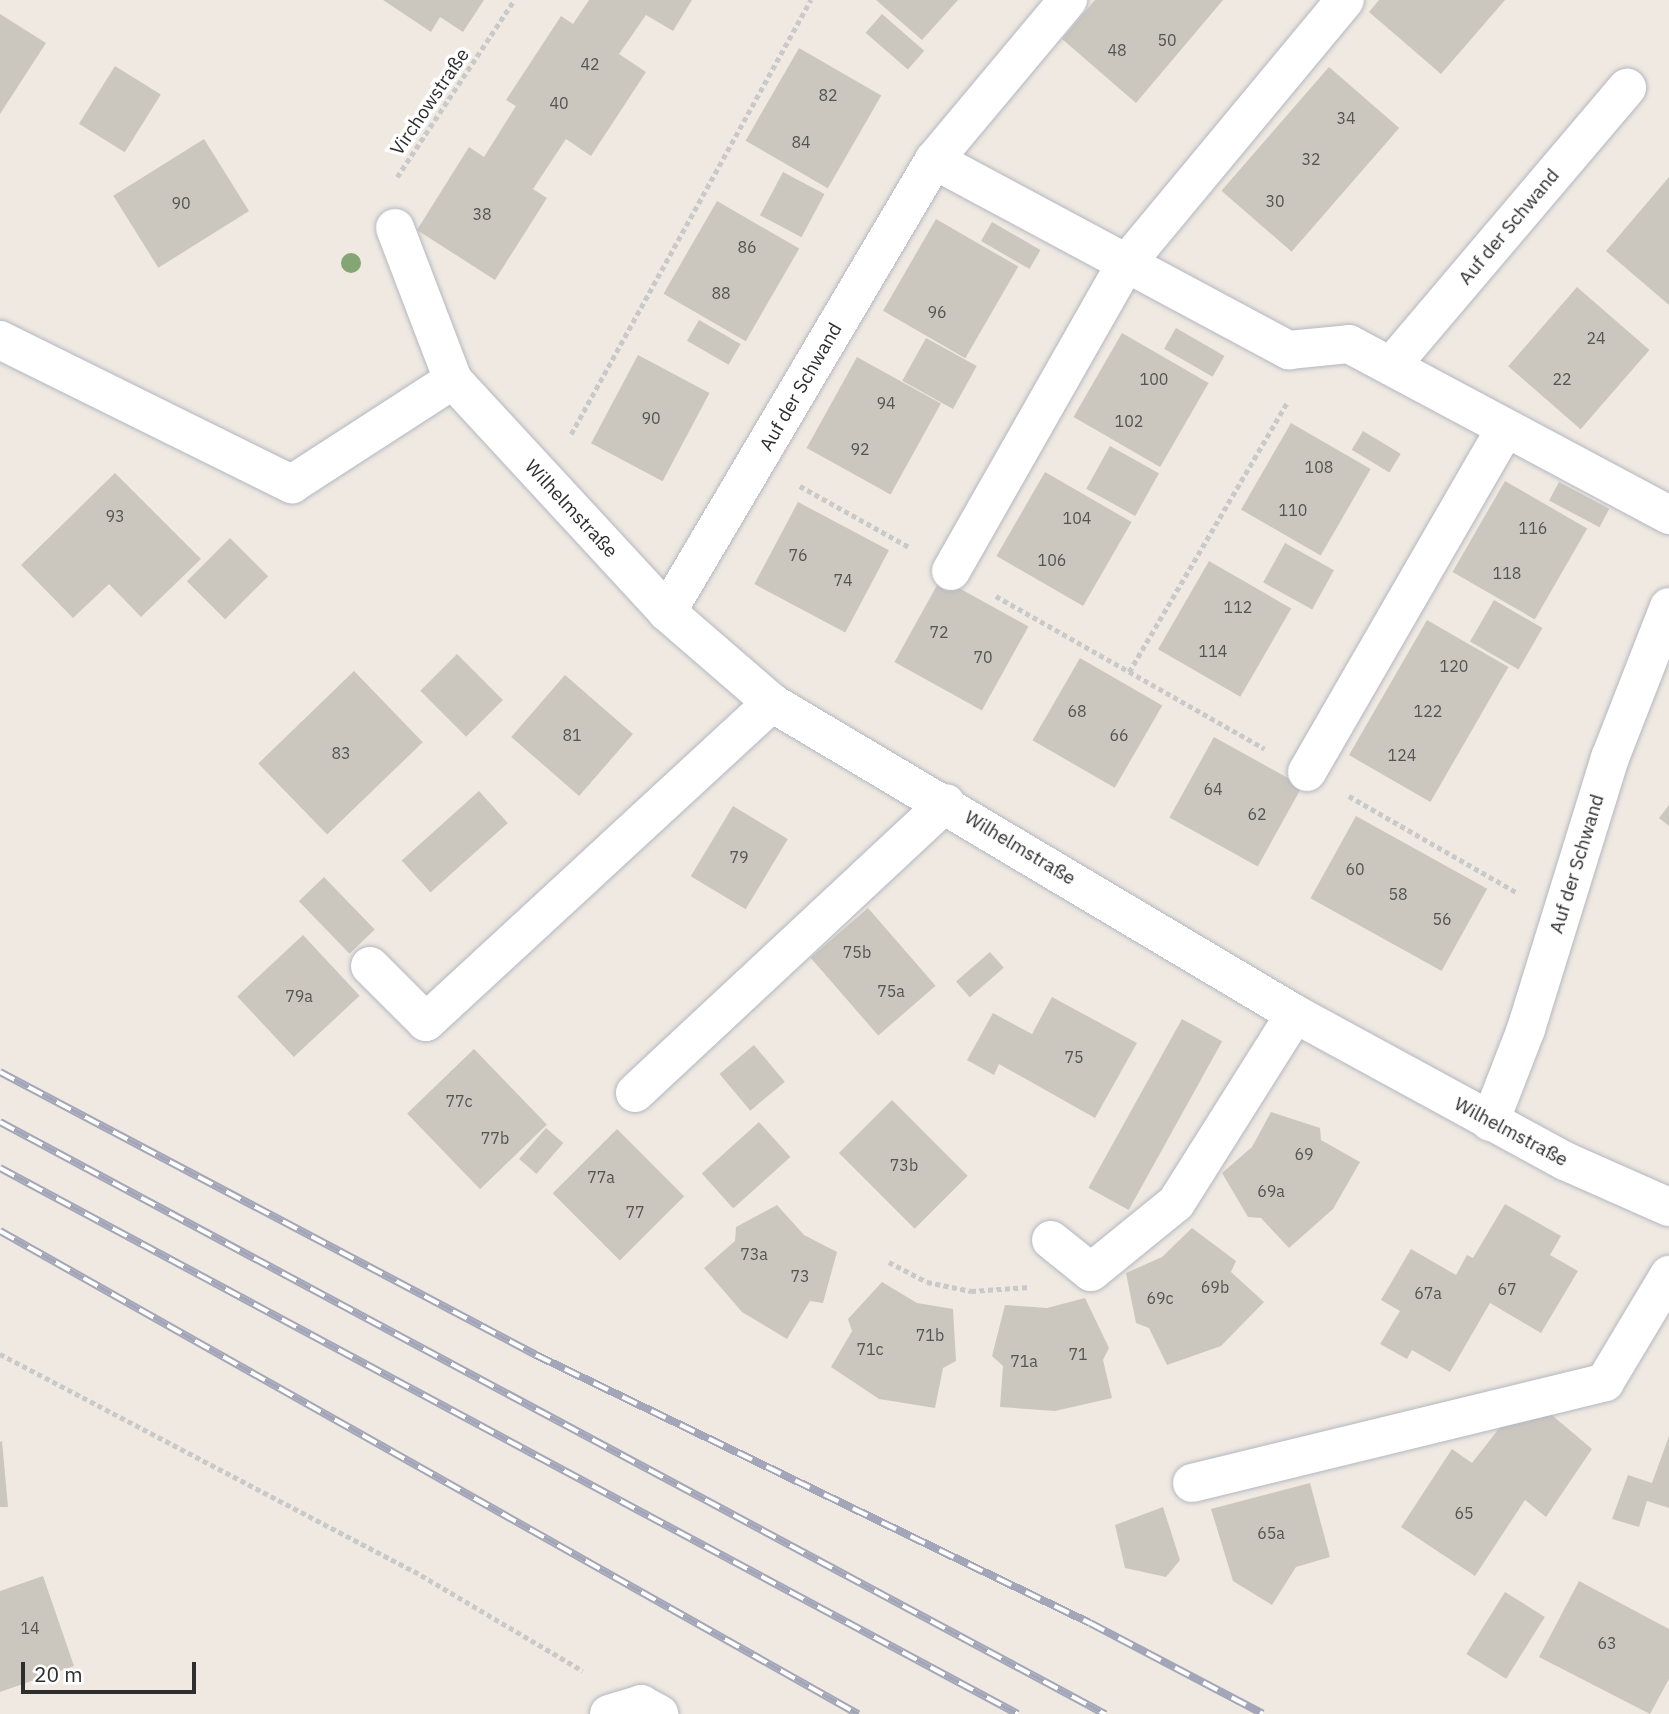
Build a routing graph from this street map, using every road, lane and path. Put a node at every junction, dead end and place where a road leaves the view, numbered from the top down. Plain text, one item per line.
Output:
1 (514, 0) edge
2 (811, 0) edge
3 (1068, 0) edge
4 (1345, 0) edge
5 (1627, 88) dead end
6 (934, 160) junction
7 (395, 228) joint
8 (1125, 265) junction
9 (0, 341) edge
10 (1320, 347) junction
11 (1391, 366) junction
12 (453, 380) junction
13 (1505, 429) junction
14 (757, 462) junction
15 (544, 481) junction
16 (1669, 514) edge
17 (951, 571) junction
18 (1669, 607) edge
19 (667, 612) junction
20 (1129, 672) junction
21 (772, 703) junction
22 (1307, 772) junction
23 (946, 803) junction
24 (1561, 917) junction
25 (370, 966) dead end
26 (1295, 1014) junction
27 (635, 1093) dead end
28 (1490, 1122) junction
29 (1669, 1208) edge
30 (1051, 1240) dead end
31 (889, 1262) dead end
32 (1091, 1272) junction
33 (1669, 1275) edge
34 (0, 1354) edge
35 (1192, 1483) dead end
36 (636, 1711) edge

1 - 7 path, Virchowstraße
2 - 15 path
3 - 6 street, Auf der Schwand
4 - 8 street
5 - 11 street, Auf der Schwand
6 - 8 street
6 - 14 street, Auf der Schwand
7 - 12 street, Wilhelmstraße
8 - 10 street
8 - 17 street
9 - 12 street
10 - 11 street
10 - 20 path
11 - 13 street
12 - 15 street, Wilhelmstraße
13 - 16 street
13 - 22 street
14 - 17 path
14 - 19 street, Auf der Schwand
15 - 19 street, Wilhelmstraße
17 - 20 path
18 - 24 street, Auf der Schwand
19 - 21 street, Wilhelmstraße
20 - 22 path
21 - 23 street, Wilhelmstraße
21 - 25 street
22 - 24 path
23 - 26 street, Wilhelmstraße
23 - 27 street
24 - 28 street, Auf der Schwand
26 - 28 street, Wilhelmstraße
26 - 32 street
28 - 29 street, Wilhelmstraße
30 - 32 street
31 - 32 path
33 - 35 street
34 - 36 path

